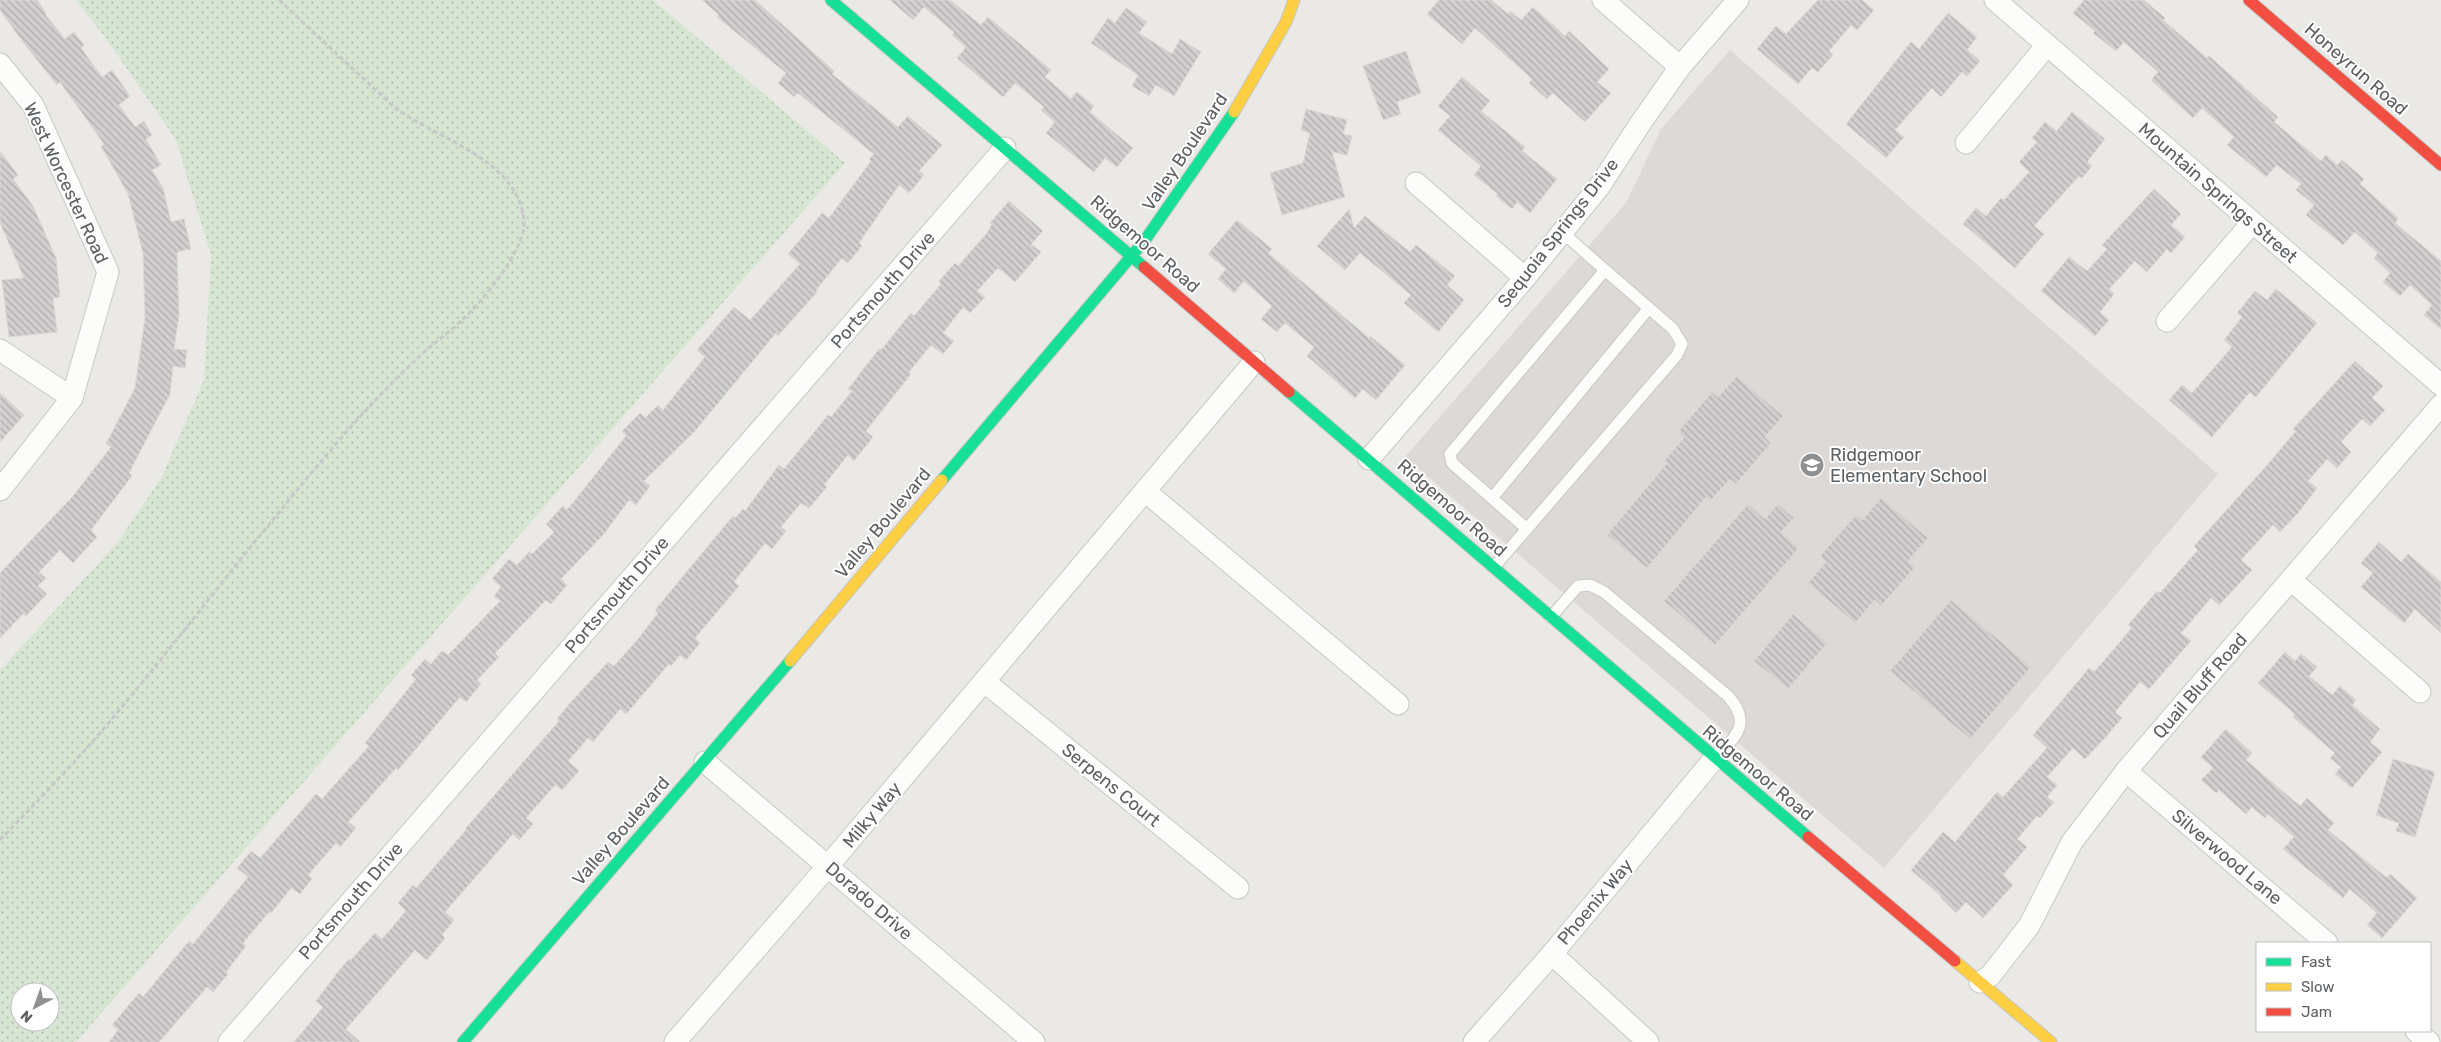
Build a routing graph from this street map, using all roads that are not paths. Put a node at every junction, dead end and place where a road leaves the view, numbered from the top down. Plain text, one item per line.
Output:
1 (831, 0) edge
2 (1294, 0) edge
3 (1603, 0) edge
4 (1738, 0) edge
5 (1995, 0) edge
6 (2249, 0) edge
7 (2047, 45) junction
8 (0, 64) edge
9 (1680, 67) junction
10 (1966, 143) dead end
11 (1005, 148) junction
12 (2441, 165) edge
13 (1416, 183) dead end
14 (2252, 223) junction
15 (1562, 232) junction
16 (1131, 256) junction
17 (1605, 270) junction
18 (1525, 278) junction
19 (1650, 308) junction
20 (2167, 321) dead end
21 (0, 350) edge
22 (1254, 362) junction
23 (2441, 385) edge
24 (72, 398) junction
25 (2441, 405) edge
26 (1369, 458) junction
27 (0, 490) edge
28 (1145, 491) junction
29 (1492, 498) junction
30 (1527, 529) junction
31 (1494, 567) junction
32 (2291, 580) junction
33 (1551, 617) junction
34 (985, 682) junction
35 (2420, 692) dead end
36 (1398, 704) dead end
37 (1714, 759) junction
38 (704, 762) junction
39 (2126, 772) junction
40 (828, 866) junction
41 (1238, 888) dead end
42 (2326, 942) edge
43 (1552, 954) junction
44 (1980, 982) junction
45 (2417, 1032) edge
46 (229, 1042) edge
47 (463, 1042) edge
48 (675, 1042) edge
49 (1034, 1042) edge
50 (1474, 1042) edge
51 (1648, 1042) edge
52 (2051, 1042) edge
53 (2428, 1042) edge

1 - 11 street, Ridgemoor Road
2 - 16 street, Valley Boulevard
3 - 9 street
4 - 9 street, Sequoia Springs Drive
5 - 7 street, Mountain Springs Street
6 - 12 street, Honeyrun Road
7 - 10 street
7 - 14 street, Mountain Springs Street
8 - 24 street, West Worcester Road
9 - 15 street, Sequoia Springs Drive
11 - 16 street, Ridgemoor Road
11 - 46 street, Portsmouth Drive
13 - 18 street
14 - 20 street
14 - 23 street, Mountain Springs Street
15 - 17 lane
15 - 18 street, Sequoia Springs Drive
16 - 22 street, Ridgemoor Road
16 - 38 street, Valley Boulevard
17 - 19 lane
17 - 29 lane
18 - 26 street, Sequoia Springs Drive
19 - 29 lane
19 - 30 lane
21 - 24 street
22 - 26 street, Ridgemoor Road
22 - 28 street, Milky Way
24 - 27 street, West Worcester Road
25 - 32 street, Quail Bluff Road
26 - 31 street, Ridgemoor Road
28 - 34 street, Milky Way
28 - 36 street
29 - 30 lane
30 - 31 lane
31 - 33 street, Ridgemoor Road
32 - 35 street
32 - 39 street, Quail Bluff Road
33 - 37 street, Ridgemoor Road
33 - 37 lane
34 - 40 street, Milky Way
34 - 41 street, Serpens Court
37 - 43 street, Phoenix Way
37 - 44 street, Ridgemoor Road
38 - 40 street, Dorado Drive
38 - 47 street, Valley Boulevard
39 - 42 street, Silverwood Lane
39 - 44 street, Quail Bluff Road
40 - 48 street, Milky Way
40 - 49 street, Dorado Drive
43 - 50 street, Phoenix Way
43 - 51 street
44 - 52 street, Ridgemoor Road
45 - 53 street

